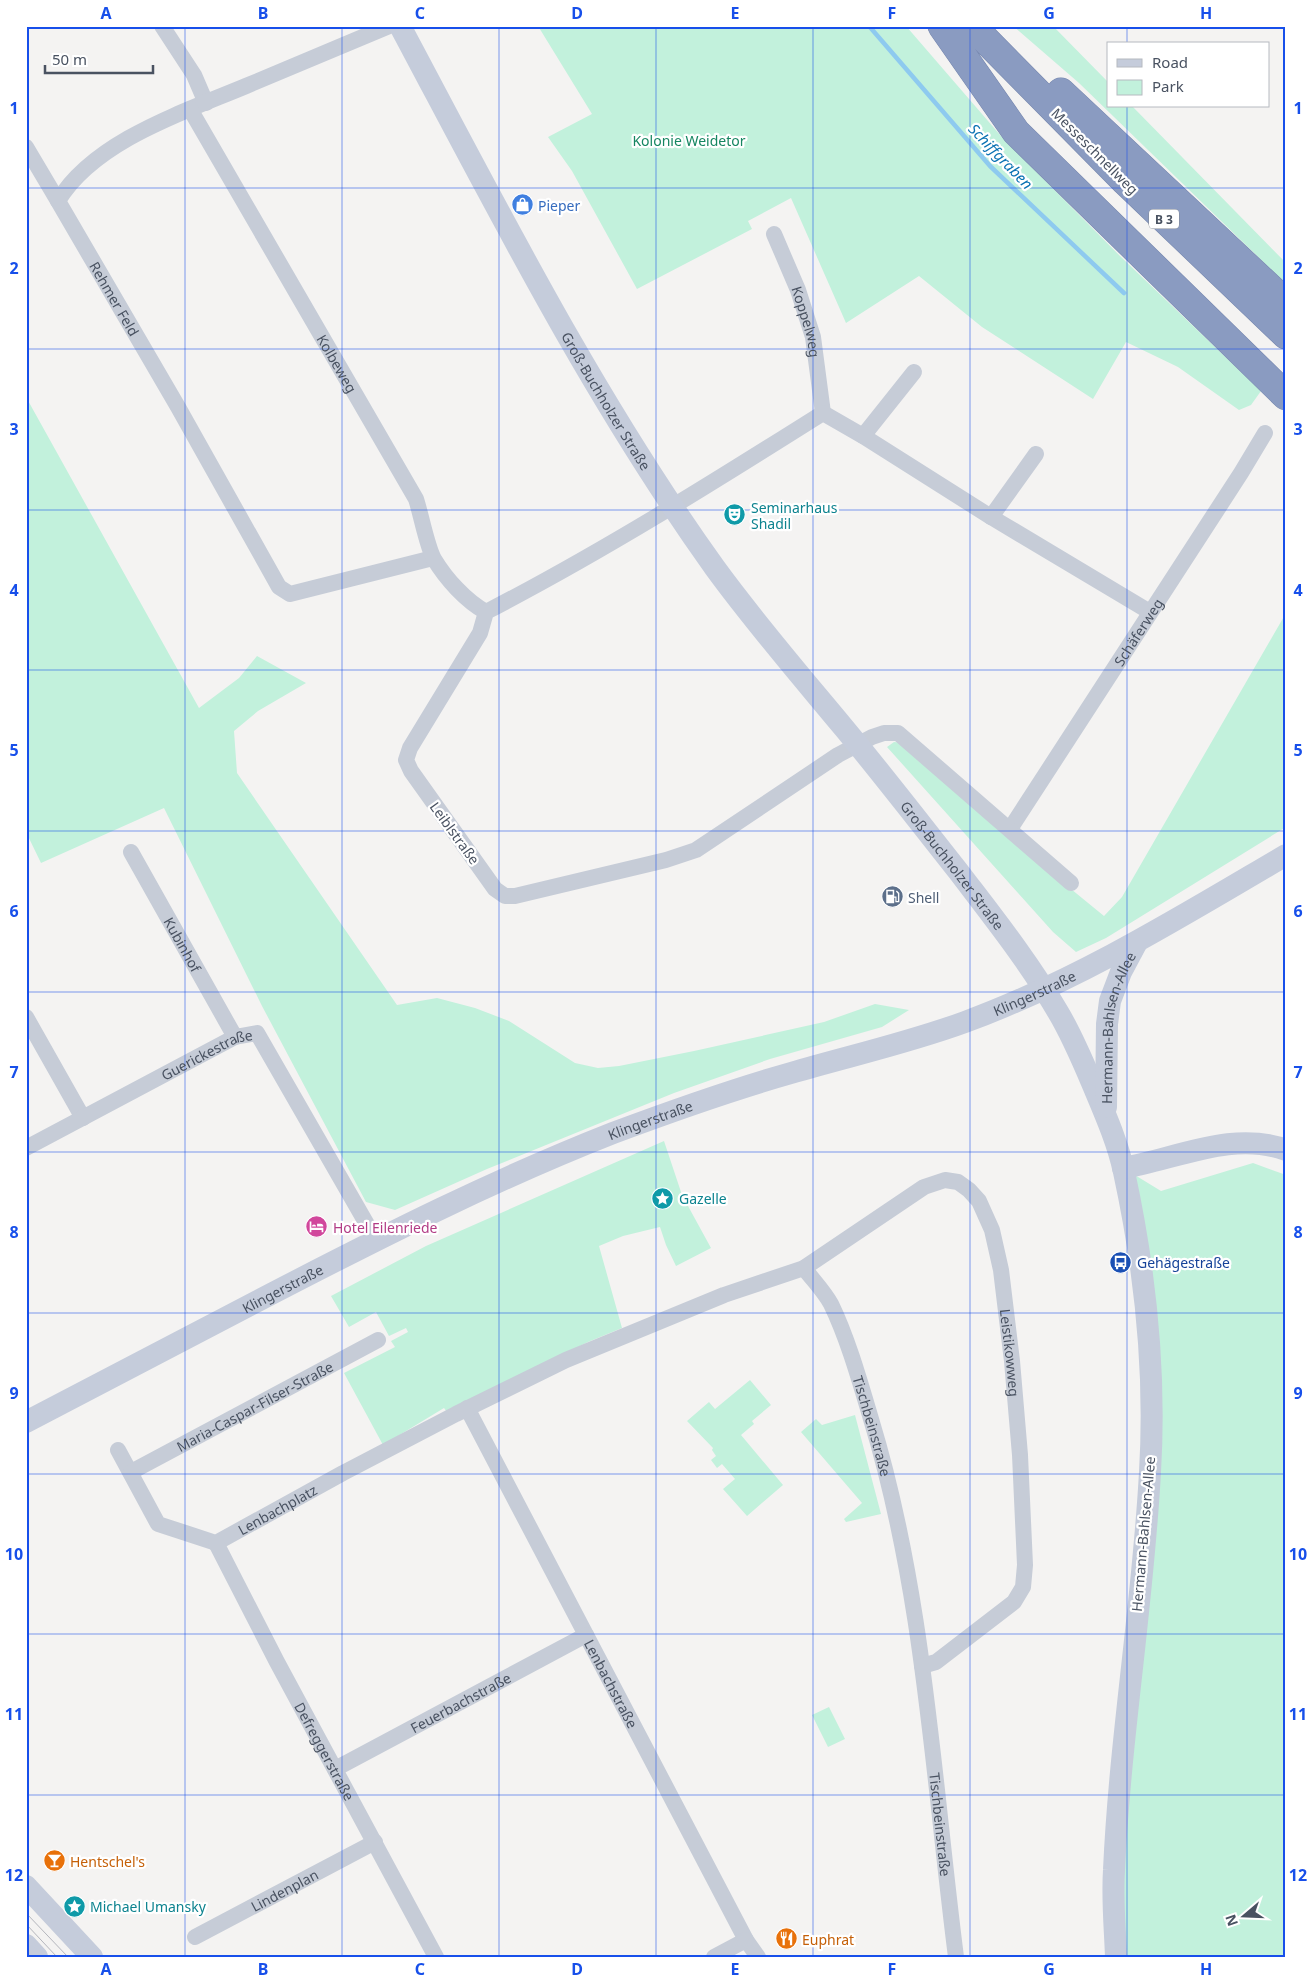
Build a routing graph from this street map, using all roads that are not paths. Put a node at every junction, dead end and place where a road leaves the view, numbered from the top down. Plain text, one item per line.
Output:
1 (162, 26) edge
2 (389, 26) edge
3 (400, 26) edge
4 (989, 26) edge
5 (953, 28) edge
6 (206, 103) junction
7 (190, 109) junction
8 (26, 147) edge
9 (58, 201) junction
10 (774, 234) dead end
11 (1286, 303) edge
12 (1286, 335) edge
13 (914, 372) dead end
14 (1286, 396) edge
15 (823, 413) junction
16 (1265, 433) dead end
17 (864, 436) junction
18 (1036, 454) dead end
19 (673, 507) junction
20 (991, 517) junction
21 (433, 558) junction
22 (486, 612) junction
23 (1150, 612) junction
24 (857, 744) junction
25 (1010, 829) junction
26 (130, 852) dead end
27 (1286, 855) edge
28 (1071, 883) dead end
29 (1137, 942) junction
30 (1043, 989) junction
31 (26, 1017) edge
32 (235, 1037) junction
33 (1106, 1116) junction
34 (83, 1118) junction
35 (26, 1148) edge
36 (1286, 1150) edge
37 (1123, 1168) junction
38 (376, 1240) junction
39 (804, 1268) junction
40 (378, 1340) dead end
41 (467, 1408) junction
42 (26, 1422) edge
43 (118, 1450) dead end
44 (131, 1472) junction
45 (216, 1543) junction
46 (586, 1635) junction
47 (922, 1666) junction
48 (335, 1769) junction
49 (375, 1842) junction
50 (26, 1886) edge
51 (195, 1937) dead end
52 (746, 1940) junction
53 (26, 1945) edge
54 (37, 1957) edge
55 (92, 1957) edge
56 (436, 1957) edge
57 (714, 1957) edge
58 (758, 1957) edge
59 (956, 1957) edge
60 (1116, 1957) edge

1 - 6 street
2 - 6 street
3 - 19 street, Groß-Buchholzer Straße
4 - 11 highway
5 - 12 highway, Messeschnellweg / B 3
5 - 14 highway
6 - 7 street
7 - 9 street
7 - 21 street, Kolbeweg
8 - 9 street, Rehmer Feld
9 - 21 street, Rehmer Feld
10 - 15 street, Koppelweg
13 - 17 street
15 - 17 street
15 - 19 street
16 - 23 street, Schäferweg
17 - 20 street
18 - 20 street
19 - 22 street
19 - 24 street, Groß-Buchholzer Straße
20 - 23 street
21 - 22 street, Kolbeweg
22 - 24 street, Leiblstraße
23 - 25 street, Schäferweg
24 - 25 street
24 - 30 street, Groß-Buchholzer Straße
25 - 28 street
26 - 32 street, Kubinhof
27 - 29 street, Klingerstraße
29 - 30 street, Klingerstraße
29 - 33 street, Hermann-Bahlsen-Allee
30 - 33 street, Hermann-Bahlsen-Allee
30 - 38 street, Klingerstraße
31 - 34 street
32 - 34 street, Guerickestraße
32 - 38 street, Guerickestraße
33 - 37 street, Hermann-Bahlsen-Allee
34 - 35 street, Guerickestraße
36 - 37 street
37 - 60 street, Hermann-Bahlsen-Allee
38 - 42 street, Klingerstraße
39 - 41 street
39 - 47 street, Tischbeinstraße
39 - 47 street, Leistikowweg
40 - 44 street, Maria-Caspar-Filser-Straße
41 - 45 street, Lenbachplatz
41 - 46 street, Lenbachstraße
43 - 44 street
44 - 45 street
45 - 48 street, Defreggerstraße
46 - 48 street, Feuerbachstraße
46 - 52 street, Lenbachstraße
47 - 59 street, Tischbeinstraße
48 - 49 street, Defreggerstraße
49 - 51 street, Lindenplan
49 - 56 street, Defreggerstraße
50 - 55 street
52 - 57 street
52 - 58 street, Lenbachstraße
53 - 54 street

